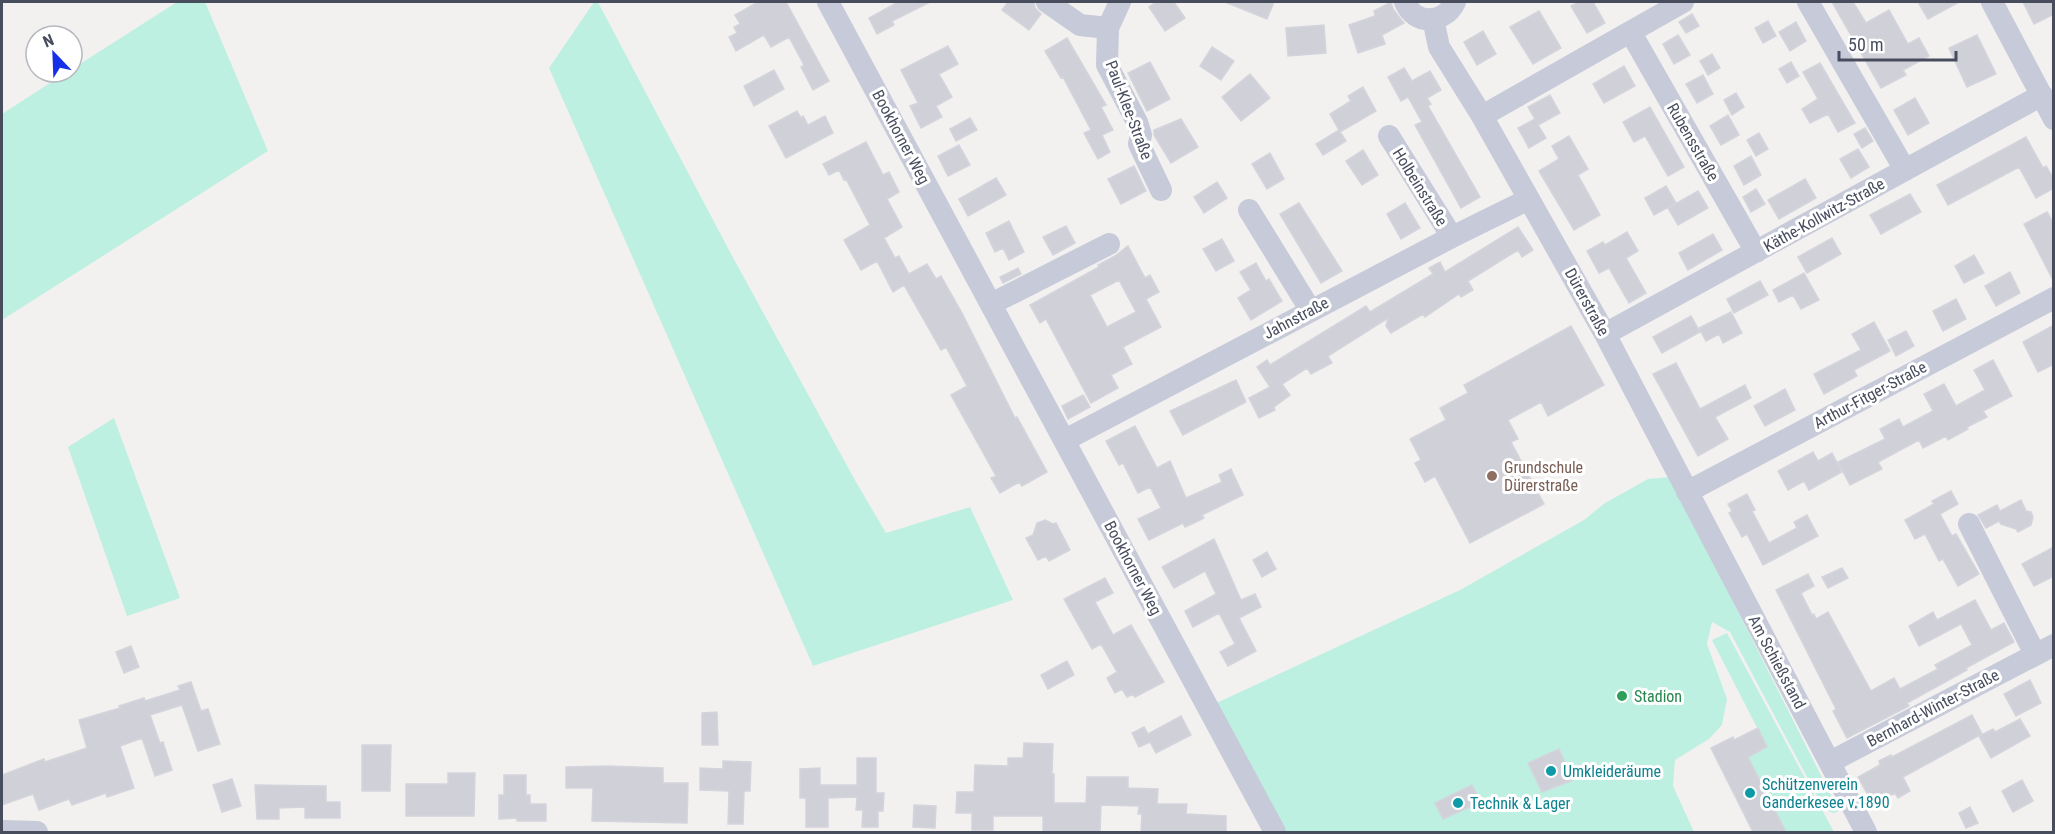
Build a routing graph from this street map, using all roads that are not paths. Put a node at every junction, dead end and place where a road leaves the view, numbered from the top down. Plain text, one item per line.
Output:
1 (828, 2) edge
2 (1047, 2) edge
3 (1120, 2) edge
4 (1405, 2) edge
5 (1455, 2) edge
6 (1683, 2) edge
7 (1808, 2) edge
8 (1992, 2) edge
9 (1433, 19) junction
10 (1108, 28) junction
11 (1631, 33) junction
12 (2042, 95) junction
13 (1482, 116) junction
14 (2054, 119) edge
15 (1389, 136) dead end
16 (1905, 170) junction
17 (1161, 190) dead end
18 (1529, 199) junction
19 (1249, 210) dead end
20 (1452, 237) junction
21 (1109, 244) dead end
22 (1755, 252) junction
23 (2054, 298) edge
24 (991, 304) junction
25 (1311, 311) junction
26 (1605, 334) junction
27 (1065, 440) junction
28 (1687, 492) junction
29 (1969, 524) dead end
30 (2044, 649) edge
31 (1830, 762) junction
32 (2, 831) edge
33 (37, 832) edge
34 (1275, 832) edge
35 (1866, 832) edge

1 - 24 street, Bookhorner Weg
2 - 10 street
3 - 10 street, Paul-Klee-Straße
4 - 9 street
5 - 9 street
6 - 11 street
7 - 16 street
8 - 12 street
9 - 13 street, Dürerstraße
10 - 17 street, Paul-Klee-Straße
11 - 13 street
11 - 22 street, Rubensstraße
12 - 14 street
12 - 16 street, Käthe-Kollwitz-Straße
13 - 18 street, Dürerstraße
15 - 20 street, Holbeinstraße
16 - 22 street, Käthe-Kollwitz-Straße
18 - 20 street, Jahnstraße
18 - 26 street, Dürerstraße
19 - 25 street
20 - 25 street, Jahnstraße
21 - 24 street
22 - 26 street, Käthe-Kollwitz-Straße
23 - 28 street, Arthur-Fitger-Straße
24 - 27 street, Bookhorner Weg
25 - 27 street, Jahnstraße
26 - 28 street, Dürerstraße
27 - 34 street, Bookhorner Weg
28 - 31 street, Am Schießstand
29 - 30 street, Bernhard-Winter-Straße
30 - 31 street, Bernhard-Winter-Straße
31 - 35 street, Am Schießstand
32 - 33 street

